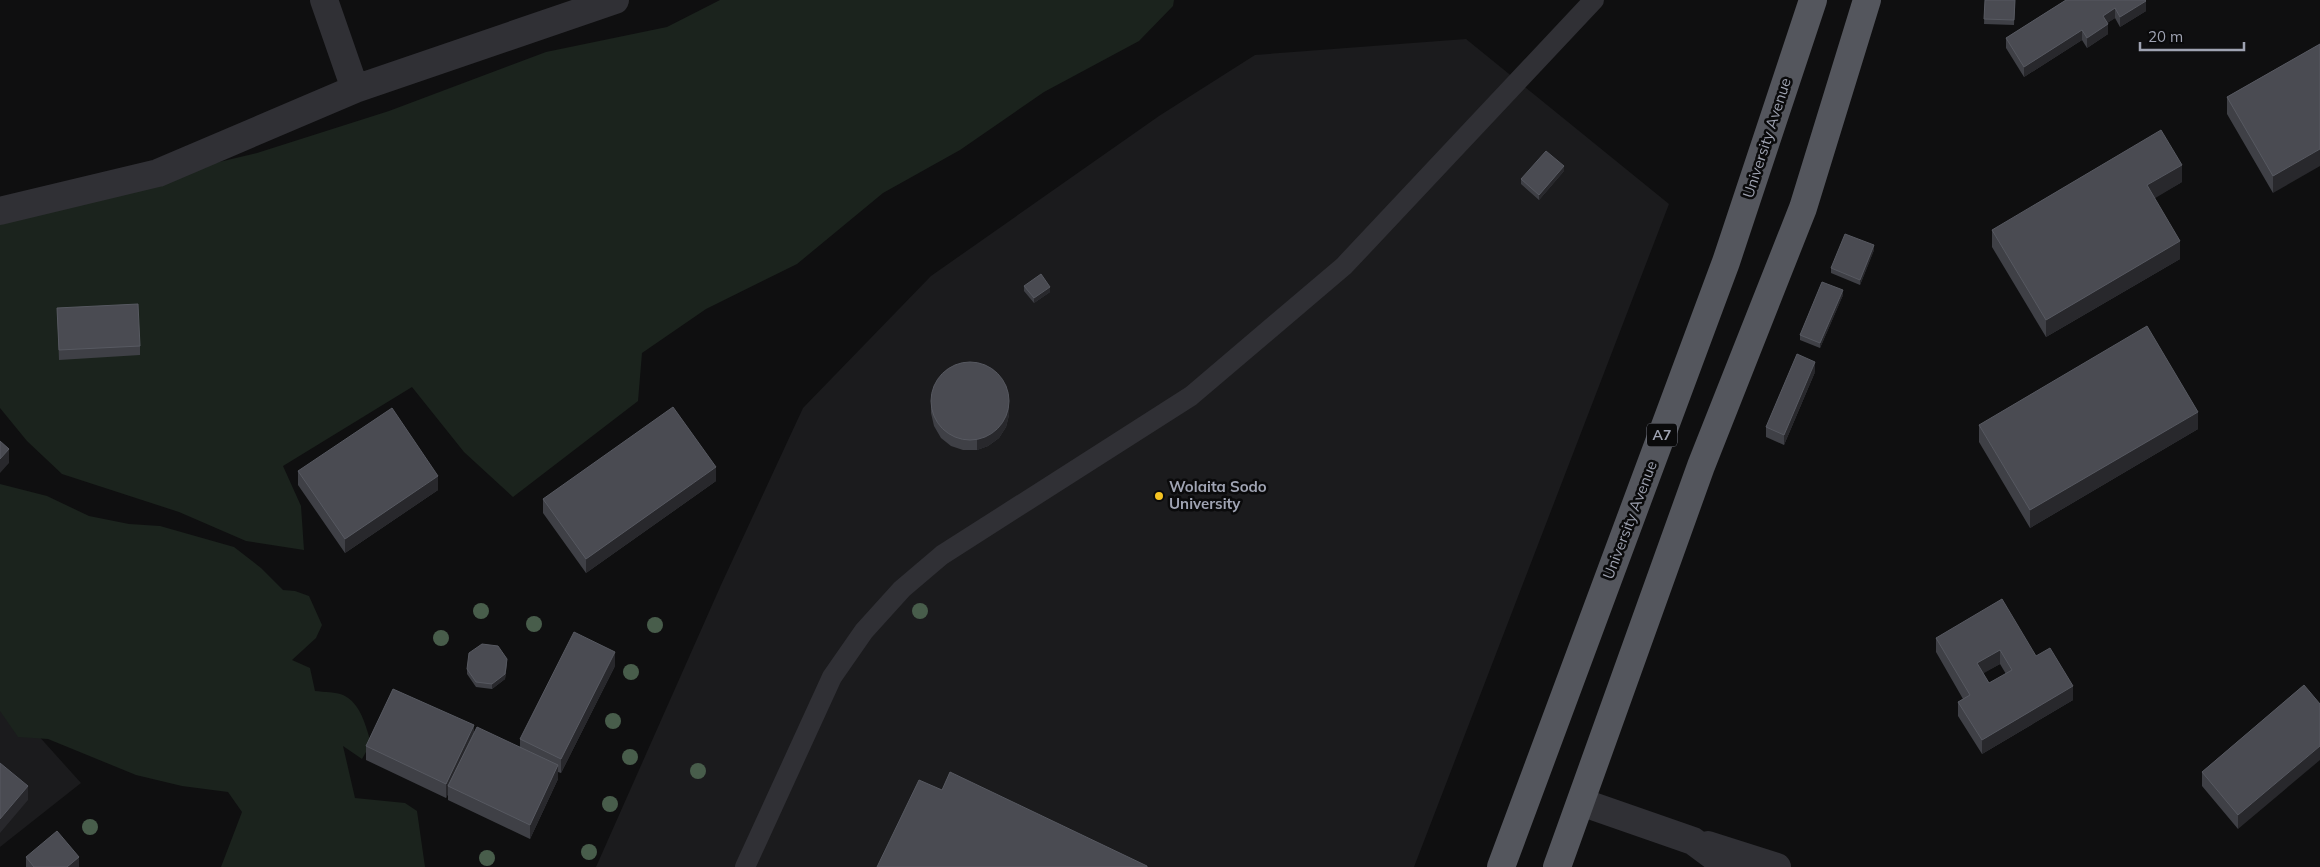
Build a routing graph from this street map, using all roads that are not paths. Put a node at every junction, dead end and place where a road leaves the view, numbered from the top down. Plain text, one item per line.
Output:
1 (324, 0) edge
2 (614, 0) edge
3 (1594, 0) edge
4 (1813, 0) edge
5 (1867, 0) edge
6 (355, 89) junction
7 (0, 211) edge
8 (1581, 802) junction
9 (1693, 840) junction
10 (745, 867) edge
11 (1501, 867) edge
12 (1557, 867) edge
13 (1728, 867) edge
14 (1777, 867) edge

1 - 6 street
2 - 6 street
3 - 10 lane
4 - 11 highway, University Avenue / A7
5 - 8 highway
6 - 7 street
8 - 9 street
8 - 12 highway
9 - 13 street
9 - 14 street

